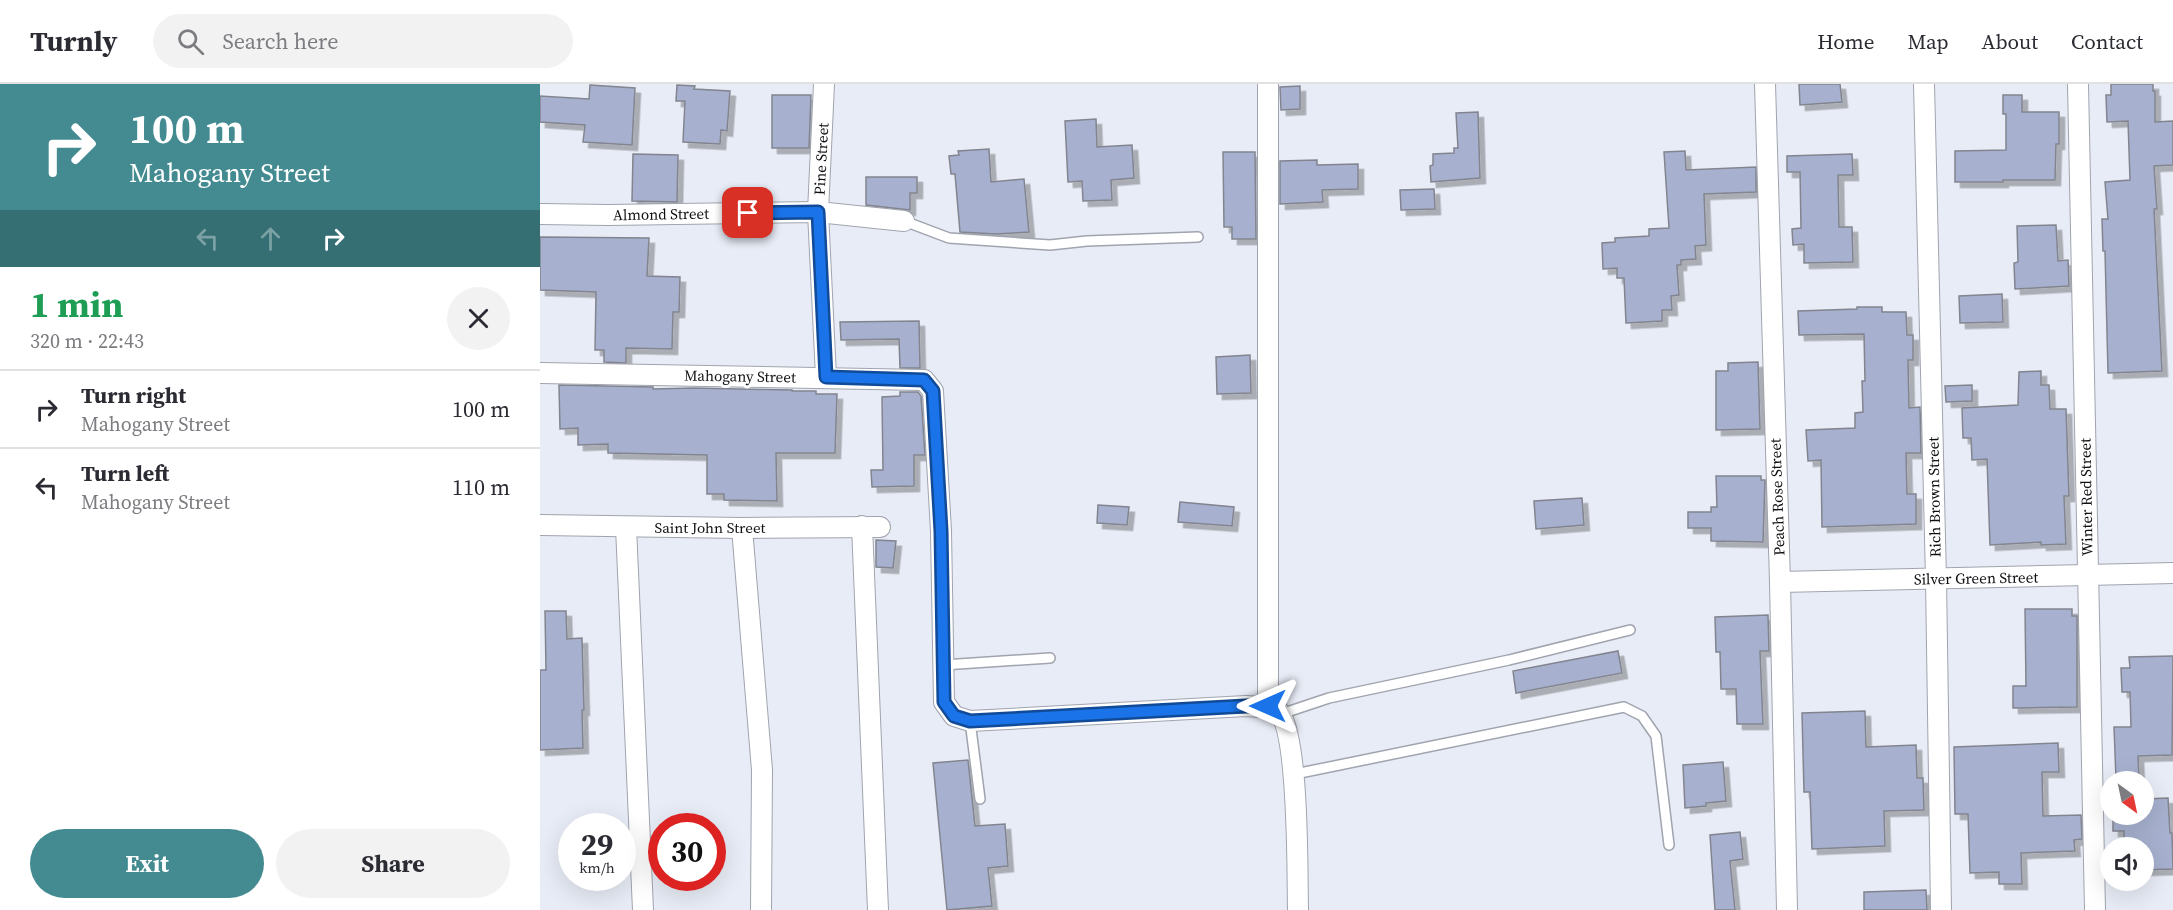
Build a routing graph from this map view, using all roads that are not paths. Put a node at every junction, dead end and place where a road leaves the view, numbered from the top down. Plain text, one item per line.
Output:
1 (824, 84) edge
2 (1268, 84) edge
3 (1765, 84) edge
4 (1924, 84) edge
5 (2078, 84) edge
6 (818, 212) junction
7 (540, 214) edge
8 (904, 221) joint
9 (1198, 237) dead end
10 (540, 374) edge
11 (826, 377) junction
12 (540, 525) edge
13 (626, 527) junction
14 (742, 528) junction
15 (2173, 573) edge
16 (2088, 575) junction
17 (1936, 579) junction
18 (1780, 582) junction
19 (1630, 630) dead end
20 (1050, 658) dead end
21 (943, 665) junction
22 (1274, 710) junction
23 (970, 721) junction
24 (1295, 774) junction
25 (980, 799) dead end
26 (1669, 846) dead end
27 (643, 910) edge
28 (761, 910) edge
29 (878, 910) edge
30 (1298, 910) edge
31 (1787, 910) edge
32 (1941, 910) edge
33 (2095, 910) edge

1 - 6 street, Pine Street
2 - 22 street
3 - 18 street, Peach Rose Street
4 - 17 street, Rich Brown Street
5 - 16 street, Winter Red Street
6 - 7 street, Almond Street
6 - 8 street, Almond Street
6 - 11 street, Pine Street
8 - 9 lane
10 - 11 street, Mahogany Street
11 - 21 street, Mahogany Street
12 - 13 street, Saint John Street
13 - 14 street, Saint John Street
13 - 27 street
14 - 28 street
14 - 29 street, Saint John Street
15 - 16 street, Silver Green Street
16 - 17 street, Silver Green Street
16 - 33 street, Winter Red Street
17 - 18 street, Silver Green Street
17 - 32 street, Rich Brown Street
18 - 31 street, Peach Rose Street
19 - 22 lane
20 - 21 lane
21 - 23 street, Mahogany Street
22 - 23 street
22 - 24 street
23 - 25 lane
24 - 26 lane
24 - 30 street

